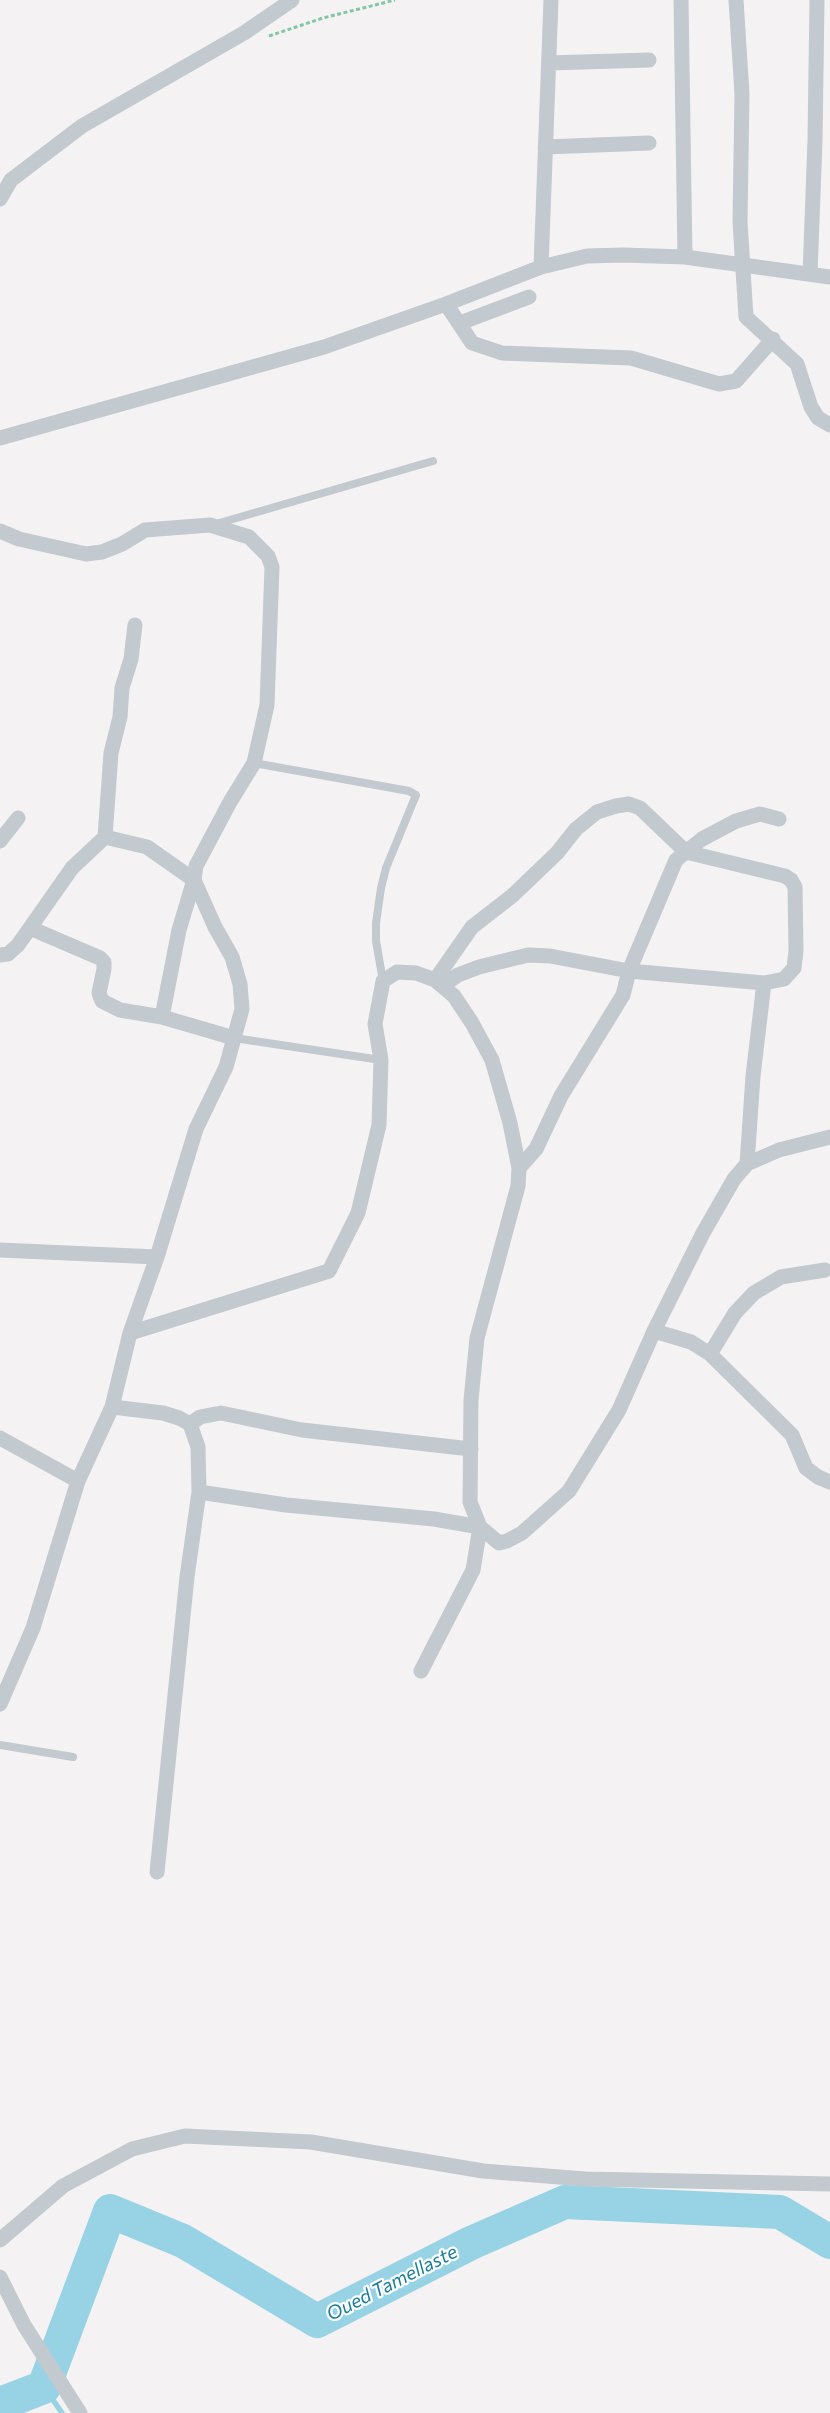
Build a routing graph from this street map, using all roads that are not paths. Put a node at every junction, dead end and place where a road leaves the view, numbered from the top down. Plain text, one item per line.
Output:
1 (292, 0) edge
2 (551, 0) edge
3 (681, 0) edge
4 (736, 0) edge
5 (817, 0) edge
6 (648, 60) dead end
7 (549, 63) junction
8 (650, 143) dead end
9 (545, 147) junction
10 (0, 199) edge
11 (684, 257) junction
12 (743, 264) junction
13 (541, 267) junction
14 (810, 274) junction
15 (830, 278) edge
16 (529, 297) dead end
17 (446, 304) junction
18 (460, 324) junction
19 (772, 339) junction
20 (830, 425) edge
21 (0, 438) edge
22 (432, 461) dead end
23 (210, 525) junction
24 (0, 531) edge
25 (135, 625) dead end
26 (254, 763) junction
27 (18, 818) dead end
28 (779, 819) dead end
29 (105, 837) junction
30 (0, 841) edge
31 (686, 852) junction
32 (194, 880) junction
33 (30, 928) junction
34 (0, 955) edge
35 (629, 971) junction
36 (384, 981) junction
37 (438, 983) junction
38 (764, 983) junction
39 (162, 1017) junction
40 (234, 1038) junction
41 (381, 1060) junction
42 (830, 1137) edge
43 (748, 1164) junction
44 (519, 1168) junction
45 (0, 1250) edge
46 (157, 1257) junction
47 (825, 1270) dead end
48 (654, 1330) junction
49 (130, 1333) junction
50 (710, 1354) junction
51 (112, 1407) junction
52 (190, 1424) junction
53 (0, 1438) edge
54 (471, 1450) junction
55 (78, 1480) junction
56 (830, 1482) edge
57 (199, 1492) junction
58 (480, 1527) junction
59 (421, 1671) dead end
60 (0, 1704) edge
61 (0, 1746) edge
62 (74, 1757) dead end
63 (157, 1872) dead end
64 (830, 2184) edge
65 (0, 2240) edge
66 (0, 2277) edge
67 (80, 2413) edge

1 - 10 street
2 - 7 street
3 - 11 street
4 - 12 street
5 - 14 street
6 - 7 street
7 - 9 street
8 - 9 street
9 - 13 street
11 - 12 street
11 - 13 street
12 - 14 street
12 - 19 street
13 - 17 street
14 - 15 street
16 - 18 street
17 - 18 street
17 - 21 street
18 - 19 street
19 - 20 street
22 - 23 lane
23 - 24 street
23 - 26 street
25 - 29 street
26 - 32 street
26 - 36 lane
27 - 30 street
28 - 31 street
29 - 32 street
29 - 33 street
31 - 35 street
31 - 37 street
31 - 38 street
32 - 39 street
32 - 40 street
33 - 34 street
33 - 39 street
35 - 37 street
35 - 38 street
35 - 44 street
36 - 37 street
36 - 41 street
37 - 44 street
38 - 43 street
39 - 40 street
40 - 41 lane
40 - 46 street
41 - 49 street
42 - 43 street
43 - 48 street
44 - 54 street
45 - 46 street
46 - 49 street
47 - 50 street
48 - 50 street
48 - 58 street
49 - 51 street
50 - 56 street
51 - 52 street
51 - 55 street
52 - 54 street
52 - 57 street
53 - 55 street
54 - 58 street
55 - 60 street
57 - 58 street
57 - 63 street
58 - 59 street
61 - 62 lane
64 - 65 street
66 - 67 street

